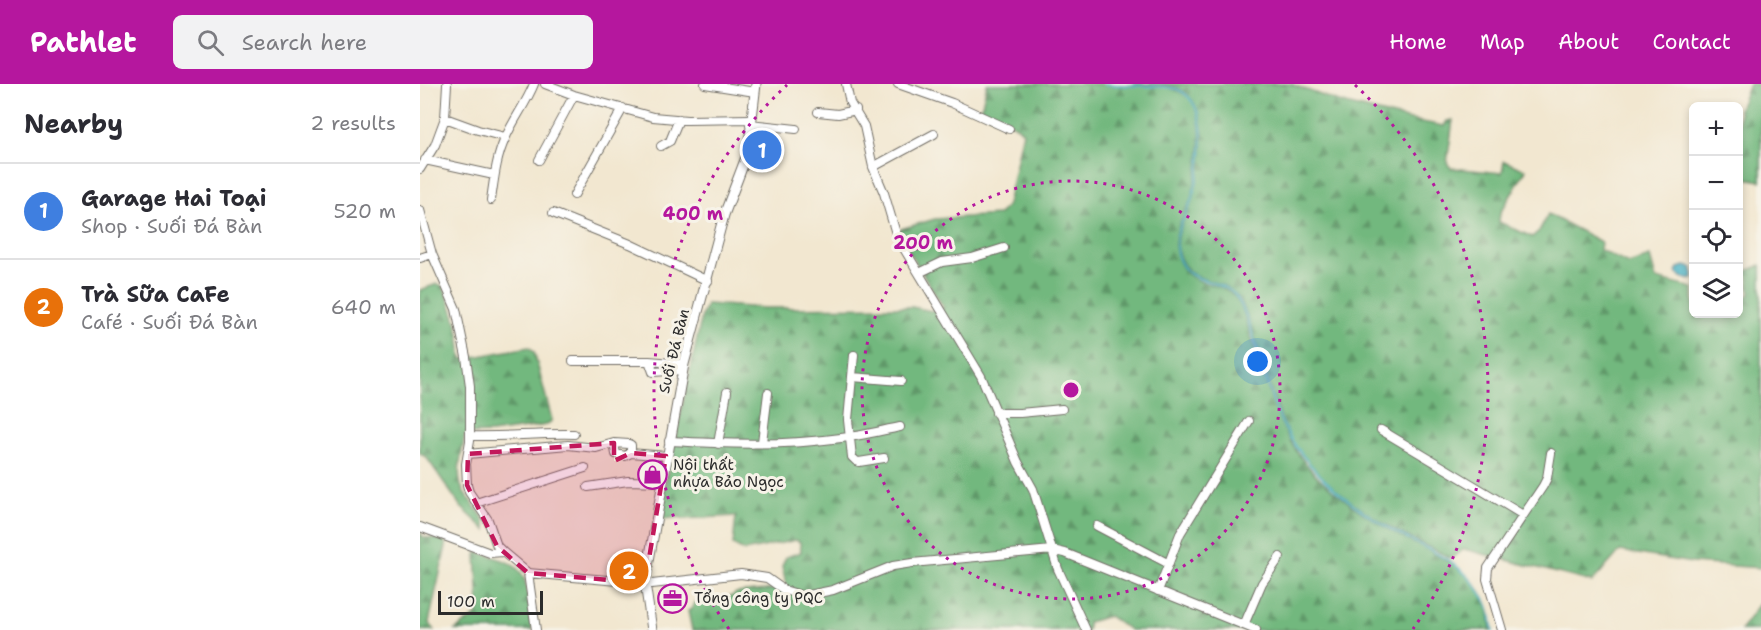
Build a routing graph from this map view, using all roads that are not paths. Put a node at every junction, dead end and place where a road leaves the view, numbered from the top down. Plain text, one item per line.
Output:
1 (447, 84) edge
2 (534, 84) edge
3 (545, 84) edge
4 (705, 84) edge
5 (846, 84) edge
6 (898, 84) edge
7 (755, 88) edge
8 (574, 95) junction
9 (623, 108) junction
10 (856, 110) junction
11 (818, 112) dead end
12 (445, 118) junction
13 (680, 119) junction
14 (750, 121) junction
15 (796, 129) dead end
16 (1009, 129) dead end
17 (934, 134) dead end
18 (505, 137) junction
19 (661, 146) dead end
20 (425, 160) junction
21 (539, 160) dead end
22 (873, 167) junction
23 (420, 169) edge
24 (494, 175) junction
25 (574, 195) dead end
26 (492, 200) dead end
27 (420, 210) edge
28 (553, 213) dead end
29 (1004, 248) dead end
30 (432, 254) junction
31 (420, 258) edge
32 (919, 273) junction
33 (708, 280) junction
34 (854, 355) dead end
35 (573, 361) dead end
36 (684, 367) junction
37 (852, 377) junction
38 (901, 381) dead end
39 (727, 392) dead end
40 (768, 393) dead end
41 (1062, 409) dead end
42 (996, 413) junction
43 (1249, 421) dead end
44 (900, 427) dead end
45 (1381, 430) dead end
46 (574, 434) dead end
47 (470, 436) junction
48 (848, 437) junction
49 (669, 441) junction
50 (762, 442) junction
51 (718, 444) junction
52 (1551, 453) dead end
53 (468, 454) junction
54 (666, 456) junction
55 (884, 458) dead end
56 (585, 468) dead end
57 (662, 482) junction
58 (588, 488) dead end
59 (476, 502) junction
60 (1523, 515) junction
61 (1097, 526) dead end
62 (420, 527) edge
63 (1052, 550) junction
64 (503, 552) junction
65 (1280, 557) dead end
66 (1168, 564) junction
67 (528, 573) junction
68 (645, 583) junction
69 (1158, 591) junction
70 (1244, 625) junction
71 (536, 630) edge
72 (652, 630) edge
73 (1086, 630) edge
74 (1256, 630) edge
75 (1502, 630) edge

1 - 12 street
2 - 18 street
3 - 8 street
4 - 7 street
5 - 10 street
6 - 16 street
7 - 14 street, Suối Đá Bàn
8 - 9 street
8 - 21 street
9 - 13 street
9 - 25 street
10 - 11 street
10 - 22 street
12 - 18 street
12 - 20 street
13 - 14 street
13 - 19 street
14 - 15 street
14 - 33 street, Suối Đá Bàn
17 - 22 street
18 - 24 street
20 - 23 street
20 - 24 street
22 - 32 street
24 - 26 street
27 - 30 street
28 - 33 street
29 - 32 street
30 - 31 street
30 - 47 street
32 - 42 street
33 - 36 street, Suối Đá Bàn
34 - 37 street
35 - 36 street
36 - 49 street, Suối Đá Bàn
37 - 38 street
37 - 48 street
39 - 51 street
40 - 50 street
41 - 42 street
42 - 63 street
43 - 66 street
44 - 48 street
45 - 60 street
46 - 47 street
47 - 53 street
48 - 50 street
48 - 55 street
49 - 51 street
49 - 54 street, Suối Đá Bàn
50 - 51 street
52 - 60 street
53 - 54 street
53 - 59 street
54 - 57 street, Suối Đá Bàn
56 - 59 street
57 - 58 street
57 - 68 street, Suối Đá Bàn
59 - 64 street
60 - 75 street
61 - 66 street
62 - 64 street
63 - 68 street
63 - 69 street
63 - 73 street
64 - 67 street
65 - 70 street
66 - 69 street
67 - 68 street
67 - 71 street
68 - 72 street, Suối Đá Bàn
69 - 70 street
70 - 74 street

